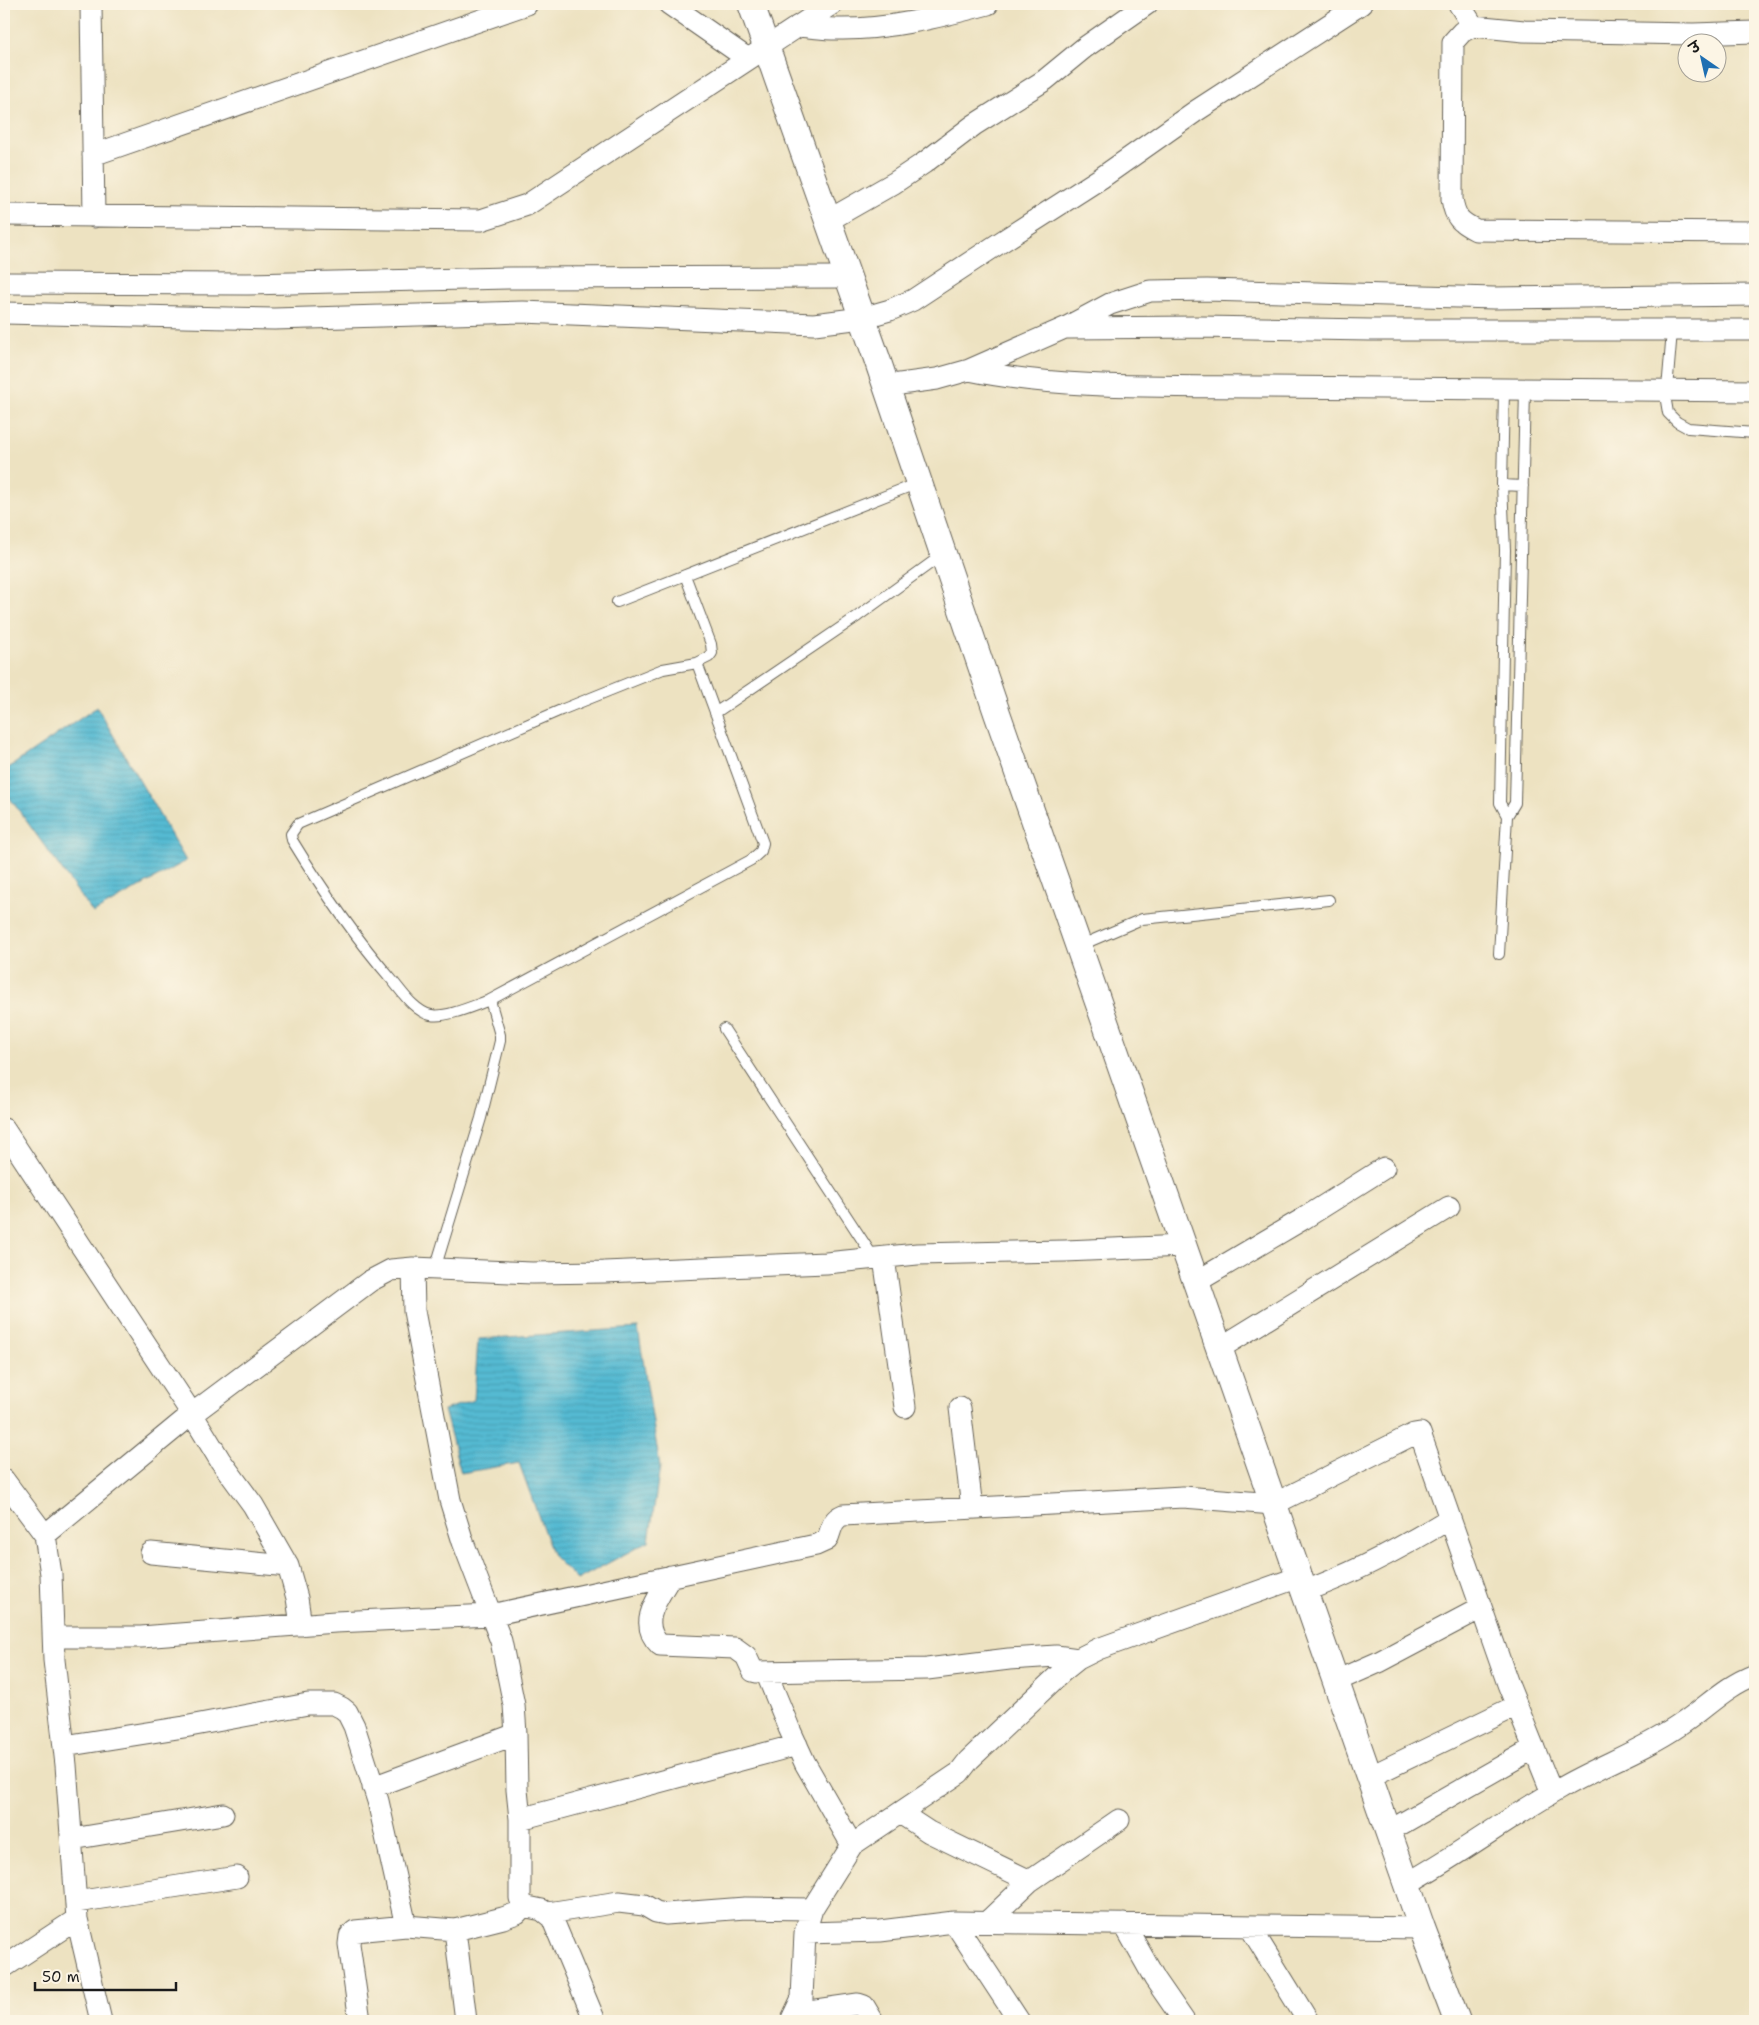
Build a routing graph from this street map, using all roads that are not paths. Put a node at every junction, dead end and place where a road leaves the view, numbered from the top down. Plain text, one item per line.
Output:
1 (91, 4) edge
2 (527, 4) edge
3 (669, 4) edge
4 (751, 4) edge
5 (832, 4) edge
6 (988, 4) edge
7 (1147, 4) edge
8 (1361, 4) edge
9 (1459, 4) edge
10 (798, 26) junction
11 (1473, 26) junction
12 (1755, 32) edge
13 (757, 52) junction
14 (93, 155) junction
15 (4, 216) edge
16 (94, 217) junction
17 (829, 220) junction
18 (1755, 232) edge
19 (848, 277) junction
20 (4, 283) edge
21 (1755, 295) edge
22 (4, 313) edge
23 (862, 318) junction
24 (1067, 328) junction
25 (1755, 330) edge
26 (1672, 331) junction
27 (969, 370) junction
28 (885, 386) junction
29 (1504, 391) junction
30 (1526, 391) junction
31 (1666, 391) junction
32 (1755, 391) edge
33 (1755, 433) edge
34 (918, 483) junction
35 (1502, 484) junction
36 (1523, 486) junction
37 (942, 554) junction
38 (685, 575) junction
39 (617, 602) dead end
40 (697, 663) junction
41 (715, 713) junction
42 (1506, 816) junction
43 (1329, 900) dead end
44 (1078, 946) junction
45 (1499, 954) dead end
46 (490, 1000) junction
47 (724, 1028) dead end
48 (4, 1129) edge
49 (1384, 1168) dead end
50 (1449, 1207) dead end
51 (1184, 1246) junction
52 (879, 1258) junction
53 (413, 1268) junction
54 (435, 1269) junction
55 (1196, 1282) junction
56 (1220, 1348) junction
57 (905, 1407) dead end
58 (960, 1408) dead end
59 (192, 1414) junction
60 (4, 1480) edge
61 (1274, 1504) junction
62 (972, 1508) junction
63 (1449, 1519) junction
64 (44, 1535) junction
65 (151, 1553) dead end
66 (288, 1566) junction
67 (671, 1576) junction
68 (1302, 1584) junction
69 (1481, 1608) junction
70 (491, 1615) junction
71 (301, 1625) junction
72 (54, 1638) junction
73 (1078, 1659) junction
74 (766, 1672) junction
75 (1755, 1676) edge
76 (1336, 1681) junction
77 (1516, 1706) junction
78 (516, 1734) junction
79 (797, 1745) junction
80 (64, 1746) junction
81 (1534, 1748) junction
82 (1370, 1777) junction
83 (373, 1787) junction
84 (1552, 1793) junction
85 (900, 1813) junction
86 (222, 1814) dead end
87 (520, 1819) junction
88 (1119, 1820) dead end
89 (1389, 1831) junction
90 (72, 1839) junction
91 (852, 1845) junction
92 (237, 1878) dead end
93 (1030, 1882) junction
94 (1408, 1883) junction
95 (523, 1906) junction
96 (812, 1909) junction
97 (77, 1910) junction
98 (548, 1913) junction
99 (954, 1922) junction
100 (987, 1922) junction
101 (1124, 1924) junction
102 (406, 1926) junction
103 (1250, 1927) junction
104 (1422, 1928) junction
105 (454, 1930) junction
106 (805, 1933) junction
107 (4, 1967) edge
108 (793, 2017) edge
109 (101, 2021) edge
110 (360, 2021) edge
111 (466, 2021) edge
112 (595, 2021) edge
113 (873, 2021) edge
114 (1019, 2021) edge
115 (1184, 2021) edge
116 (1308, 2021) edge
117 (1457, 2021) edge

1 - 14 street
2 - 14 street
3 - 13 street
4 - 13 street
5 - 10 street
6 - 10 street
7 - 17 street
8 - 23 street
9 - 11 street
10 - 13 street
11 - 12 street
11 - 18 street
13 - 16 street
13 - 17 street
14 - 16 street
15 - 16 street
17 - 19 street
19 - 20 street
19 - 23 street
21 - 24 street
22 - 23 street
23 - 28 street
24 - 26 street
24 - 27 street
25 - 26 street
26 - 31 lane
27 - 28 street
27 - 29 street
28 - 34 street
29 - 30 street
29 - 35 lane
30 - 31 street
30 - 36 lane
31 - 32 street
31 - 33 lane
34 - 37 street
34 - 38 lane
35 - 36 lane
35 - 42 lane
36 - 42 lane
37 - 41 lane
37 - 44 street
38 - 39 lane
38 - 40 lane
40 - 41 lane
40 - 46 lane
41 - 46 lane
42 - 45 lane
43 - 44 lane
44 - 51 street
46 - 54 lane
47 - 52 lane
48 - 59 street
49 - 55 street
50 - 56 street
51 - 52 street
51 - 55 street
52 - 54 street
52 - 57 street
53 - 54 street
53 - 59 street
53 - 70 street
55 - 56 street
56 - 61 street
58 - 62 street
59 - 64 street
59 - 66 street
60 - 64 street
61 - 62 street
61 - 63 street
61 - 68 street
62 - 67 street
63 - 68 street
63 - 69 street
64 - 72 street
65 - 66 street
66 - 71 street
67 - 70 street
67 - 74 street
68 - 73 street
68 - 76 street
69 - 76 street
69 - 77 street
70 - 71 street
70 - 78 street
71 - 72 street
72 - 80 street
73 - 74 street
73 - 85 street
74 - 79 street
75 - 84 street
76 - 82 street
77 - 81 street
77 - 82 street
78 - 83 street
78 - 87 street
79 - 87 street
79 - 91 street
80 - 83 street
80 - 90 street
81 - 84 street
81 - 89 street
82 - 89 street
83 - 102 street
84 - 94 street
85 - 91 street
85 - 93 street
86 - 90 street
87 - 95 street
88 - 93 street
89 - 94 street
90 - 97 street
91 - 96 street
92 - 97 street
93 - 100 street
94 - 104 street
95 - 98 street
95 - 105 street
96 - 98 street
96 - 106 street
97 - 107 street
97 - 109 street
98 - 112 street
99 - 100 street
99 - 106 street
99 - 114 street
100 - 101 street
101 - 103 street
101 - 115 street
102 - 105 street
102 - 110 street
103 - 104 street
103 - 116 street
104 - 117 street
105 - 111 street
106 - 108 street
108 - 113 street

